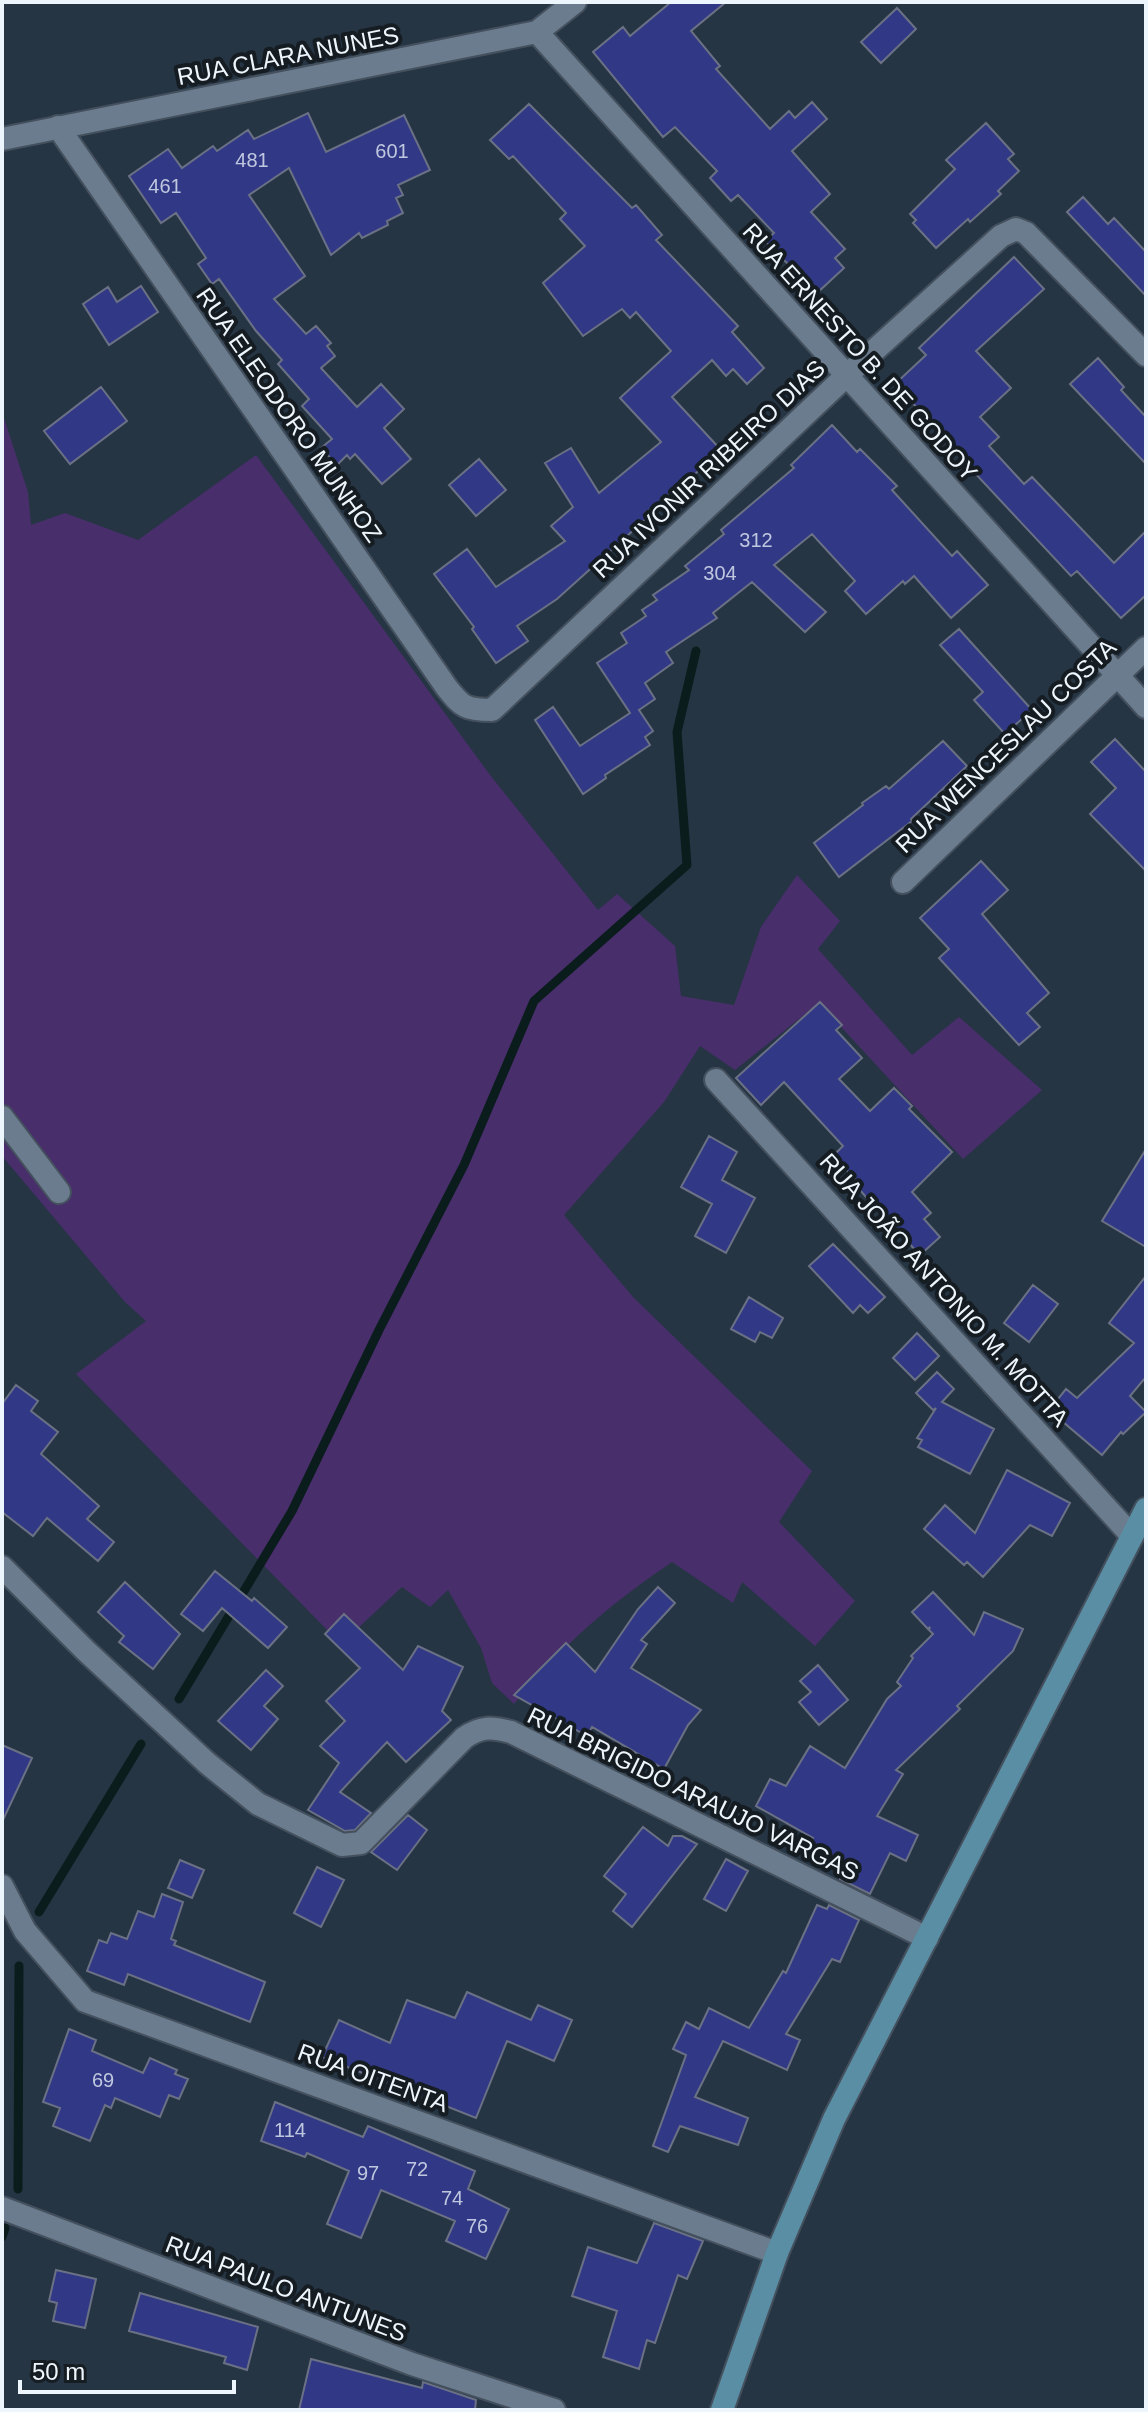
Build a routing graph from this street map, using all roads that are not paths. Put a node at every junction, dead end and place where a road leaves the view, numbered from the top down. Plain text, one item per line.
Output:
1 (575, 2) edge
2 (537, 32) junction
3 (58, 127) junction
4 (2, 139) edge
5 (1146, 355) edge
6 (846, 376) junction
7 (1146, 648) edge
8 (1118, 675) junction
9 (1146, 707) edge
10 (492, 710) joint
11 (903, 882) dead end
12 (716, 1080) dead end
13 (2, 1117) edge
14 (59, 1192) dead end
15 (1146, 1509) edge
16 (1132, 1536) junction
17 (2, 1567) edge
18 (2, 1886) edge
19 (927, 1938) junction
20 (2, 2208) edge
21 (777, 2253) junction
22 (554, 2410) edge
23 (722, 2410) edge

1 - 2 street, RUA CLARA NUNES
2 - 3 street, RUA CLARA NUNES
2 - 6 street, RUA ERNESTO B. DE GODOY
3 - 4 street, RUA CLARA NUNES
3 - 10 street, RUA ELEODORO MUNHOZ
5 - 6 street, RUA IVONIR RIBEIRO DIAS
6 - 8 street, RUA ERNESTO B. DE GODOY
6 - 10 street, RUA IVONIR RIBEIRO DIAS
7 - 8 street, RUA WENCESLAU COSTA
8 - 9 street, RUA ERNESTO B. DE GODOY
8 - 11 street, RUA WENCESLAU COSTA
12 - 16 street, RUA JOÃO ANTONIO M. MOTTA
13 - 14 street
15 - 16 main road
16 - 19 main road
17 - 19 street, RUA BRIGIDO ARAUJO VARGAS
18 - 21 street, RUA OITENTA
19 - 21 main road
20 - 22 street, RUA PAULO ANTUNES
21 - 23 main road

